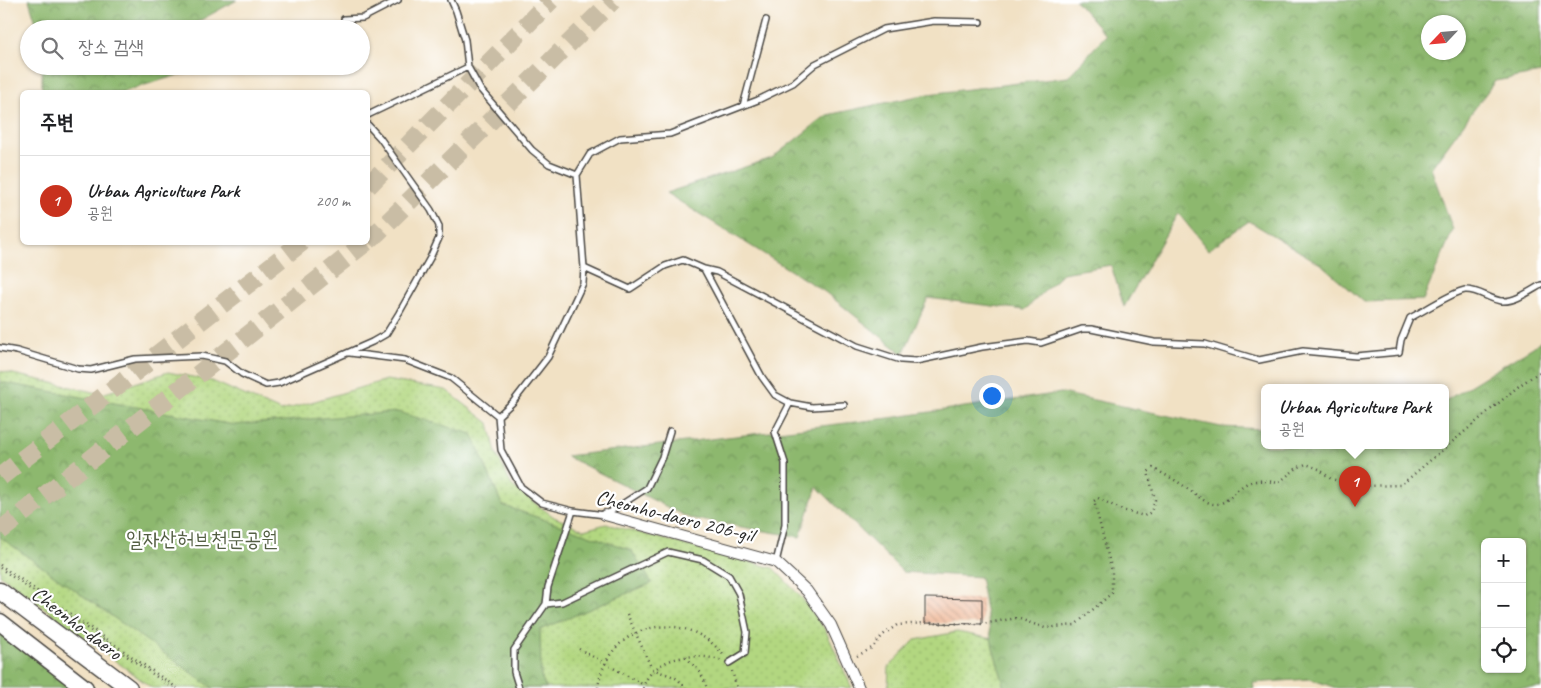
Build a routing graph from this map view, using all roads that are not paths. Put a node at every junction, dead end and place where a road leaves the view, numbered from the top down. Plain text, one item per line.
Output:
1 (398, 0) edge
2 (451, 0) edge
3 (344, 19) dead end
4 (766, 20) dead end
5 (980, 22) dead end
6 (468, 67) junction
7 (744, 106) junction
8 (370, 115) edge
9 (370, 127) edge
10 (577, 175) junction
11 (584, 268) junction
12 (704, 269) junction
13 (1541, 285) edge
14 (0, 348) edge
15 (348, 353) junction
16 (790, 403) junction
17 (844, 405) dead end
18 (498, 416) junction
19 (670, 431) dead end
20 (573, 511) junction
21 (605, 515) junction
22 (776, 562) junction
23 (0, 591) edge
24 (546, 604) junction
25 (0, 622) edge
26 (729, 663) road end
27 (85, 688) edge
28 (129, 688) edge
29 (520, 688) edge
30 (859, 688) edge

1 - 3 lane
2 - 6 lane
4 - 7 lane
5 - 7 lane
6 - 8 lane
6 - 10 lane
7 - 10 lane
9 - 15 lane
10 - 11 lane
11 - 12 lane
11 - 18 lane
12 - 13 lane
12 - 16 lane
14 - 15 lane
15 - 18 lane
16 - 17 lane
16 - 22 lane
18 - 20 lane
19 - 21 lane
20 - 21 lane, Cheonho-daero 206-gil
20 - 24 lane, Cheonho-daero 206-gil
21 - 22 street, Cheonho-daero 206-gil
22 - 30 street, Cheonho-daero 206-gil
23 - 28 main road, Cheonho-daero
24 - 26 lane
24 - 29 lane, Cheonho-daero 206-gil
25 - 27 main road

